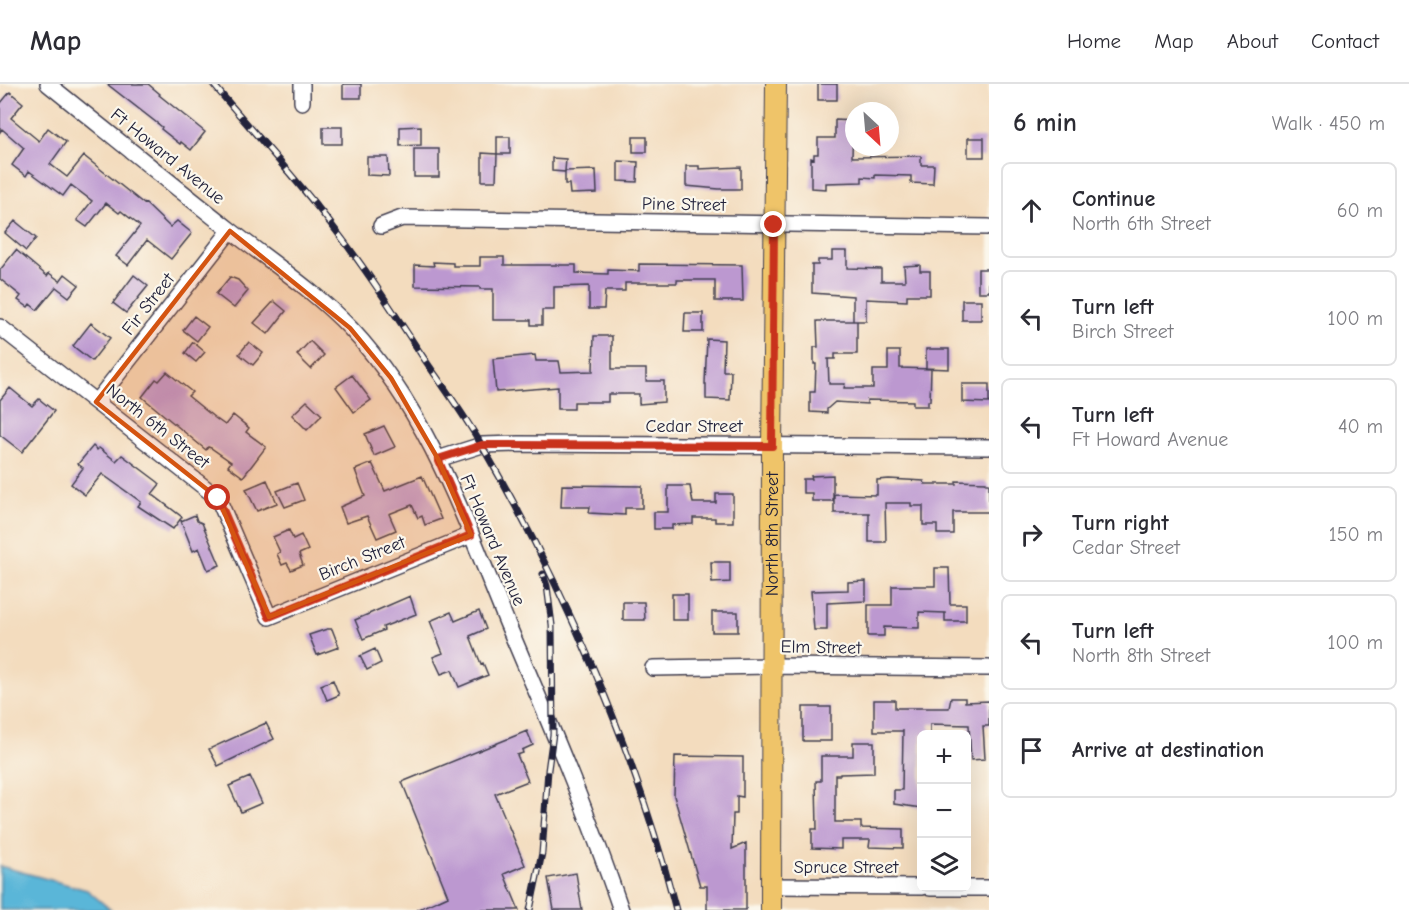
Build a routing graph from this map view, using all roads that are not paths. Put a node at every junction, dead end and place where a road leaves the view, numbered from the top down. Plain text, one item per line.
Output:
1 (48, 84) edge
2 (302, 84) edge
3 (776, 84) edge
4 (302, 102) dead end
5 (774, 225) junction
6 (381, 226) dead end
7 (989, 227) edge
8 (230, 231) junction
9 (0, 327) edge
10 (96, 402) junction
11 (772, 446) junction
12 (989, 447) edge
13 (438, 459) junction
14 (471, 535) junction
15 (269, 617) joint
16 (772, 666) junction
17 (653, 668) dead end
18 (989, 668) edge
19 (771, 886) junction
20 (917, 887) edge
21 (971, 888) edge
22 (989, 888) edge
23 (621, 910) edge
24 (771, 910) edge

1 - 8 street, Ft Howard Avenue
2 - 4 street
3 - 5 main road, North 8th Street
5 - 6 street, Pine Street
5 - 7 street, Pine Street
5 - 11 main road, North 8th Street
8 - 10 street, Fir Street
8 - 13 street, Ft Howard Avenue
9 - 10 street, North 6th Street
10 - 15 street, North 6th Street
11 - 12 street, Cedar Street
11 - 13 street, Cedar Street
11 - 16 main road, North 8th Street
13 - 14 street, Ft Howard Avenue
14 - 15 street, Birch Street
14 - 23 street, Ft Howard Avenue
16 - 17 street, Elm Street
16 - 18 street, Elm Street
16 - 19 main road, North 8th Street
19 - 20 street, Spruce Street
19 - 24 main road, North 8th Street
21 - 22 street

